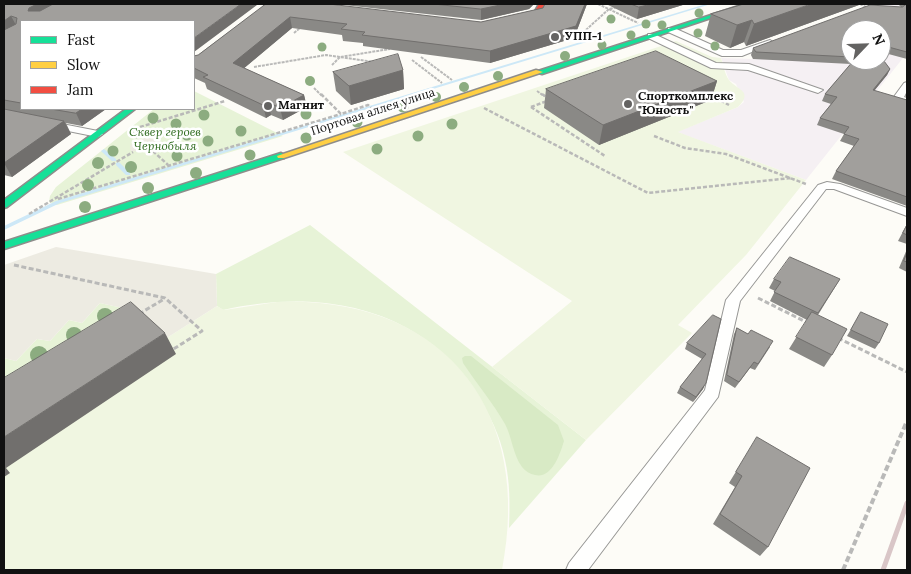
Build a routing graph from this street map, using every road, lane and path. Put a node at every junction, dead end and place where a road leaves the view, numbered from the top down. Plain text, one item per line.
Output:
1 (542, 4) edge
2 (598, 4) edge
3 (750, 4) edge
4 (860, 4) edge
5 (619, 6) dead end
6 (866, 7) edge
7 (609, 9) junction
8 (306, 22) edge
9 (637, 23) dead end
10 (500, 24) edge
11 (670, 30) junction
12 (294, 33) dead end
13 (651, 36) junction
14 (582, 40) dead end
15 (778, 40) edge
16 (395, 48) edge
17 (340, 57) junction
18 (421, 57) edge
19 (412, 60) dead end
20 (377, 62) edge
21 (332, 65) dead end
22 (254, 67) dead end
23 (452, 80) dead end
24 (442, 83) dead end
25 (907, 85) edge
26 (530, 87) dead end
27 (314, 88) dead end
28 (818, 90) dead end
29 (705, 92) edge
30 (907, 100) edge
31 (225, 101) edge
32 (368, 105) dead end
33 (477, 105) dead end
34 (729, 105) dead end
35 (131, 110) edge
36 (341, 114) junction
37 (41, 123) edge
38 (129, 130) dead end
39 (98, 134) junction
40 (654, 136) dead end
41 (153, 151) dead end
42 (133, 152) dead end
43 (605, 156) dead end
44 (168, 165) junction
45 (791, 178) junction
46 (821, 188) junction
47 (58, 199) junction
48 (4, 205) edge
49 (907, 212) edge
50 (27, 215) dead end
51 (4, 246) edge
52 (8, 263) dead end
53 (741, 290) junction
54 (164, 298) junction
55 (131, 319) edge
56 (811, 324) edge
57 (837, 337) edge
58 (172, 350) dead end
59 (907, 372) edge
60 (907, 421) edge
61 (576, 570) edge
62 (844, 570) edge

1 - 10 street
2 - 7 path
3 - 11 street, Портовая аллея улица
4 - 6 path
5 - 7 path
7 - 9 path
7 - 14 path
8 - 12 path
11 - 13 street, Портовая аллея улица
11 - 15 lane
13 - 28 lane
13 - 51 street, Портовая аллея улица
16 - 17 path
17 - 20 path
17 - 21 path
17 - 22 path
18 - 23 path
19 - 24 path
25 - 30 lane
26 - 43 path
27 - 36 path
29 - 34 path
31 - 38 path
32 - 36 path
33 - 45 path
35 - 39 street
36 - 44 path
37 - 39 lane
39 - 48 street
40 - 45 path
41 - 44 path
42 - 47 path
44 - 47 path
45 - 46 path
46 - 49 lane
46 - 53 lane
47 - 50 path
52 - 54 path
53 - 56 path
53 - 61 lane
54 - 55 path
54 - 58 path
57 - 59 path
60 - 62 path

